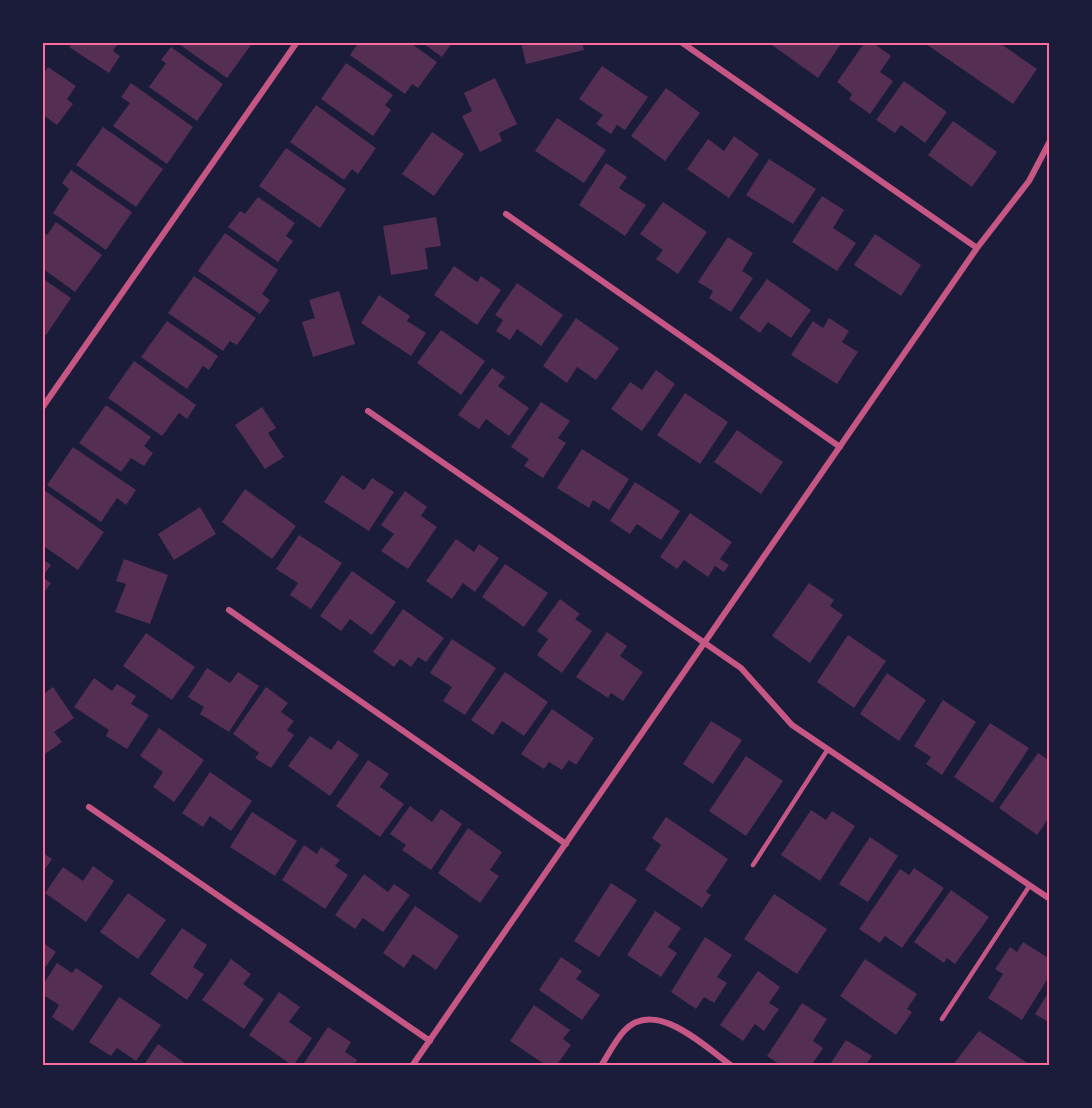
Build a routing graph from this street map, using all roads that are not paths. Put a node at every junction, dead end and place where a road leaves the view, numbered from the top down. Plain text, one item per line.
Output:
1 (297, 42) edge
2 (681, 42) edge
3 (1050, 141) edge
4 (506, 214) dead end
5 (977, 248) junction
6 (42, 408) edge
7 (368, 411) dead end
8 (840, 447) junction
9 (229, 609) dead end
10 (704, 644) junction
11 (828, 749) junction
12 (90, 807) dead end
13 (566, 844) junction
14 (753, 865) dead end
15 (1030, 885) junction
16 (1050, 899) edge
17 (942, 1019) dead end
18 (429, 1041) junction
19 (412, 1066) edge
20 (601, 1066) edge
21 (732, 1066) edge

1 - 6 street
2 - 5 street
3 - 5 street
4 - 8 street
5 - 8 street
7 - 10 street
8 - 10 street
9 - 13 street
10 - 11 street
10 - 13 street
11 - 14 lane
11 - 15 street
12 - 18 street
13 - 18 street
15 - 16 street
15 - 17 lane
18 - 19 street
20 - 21 street

